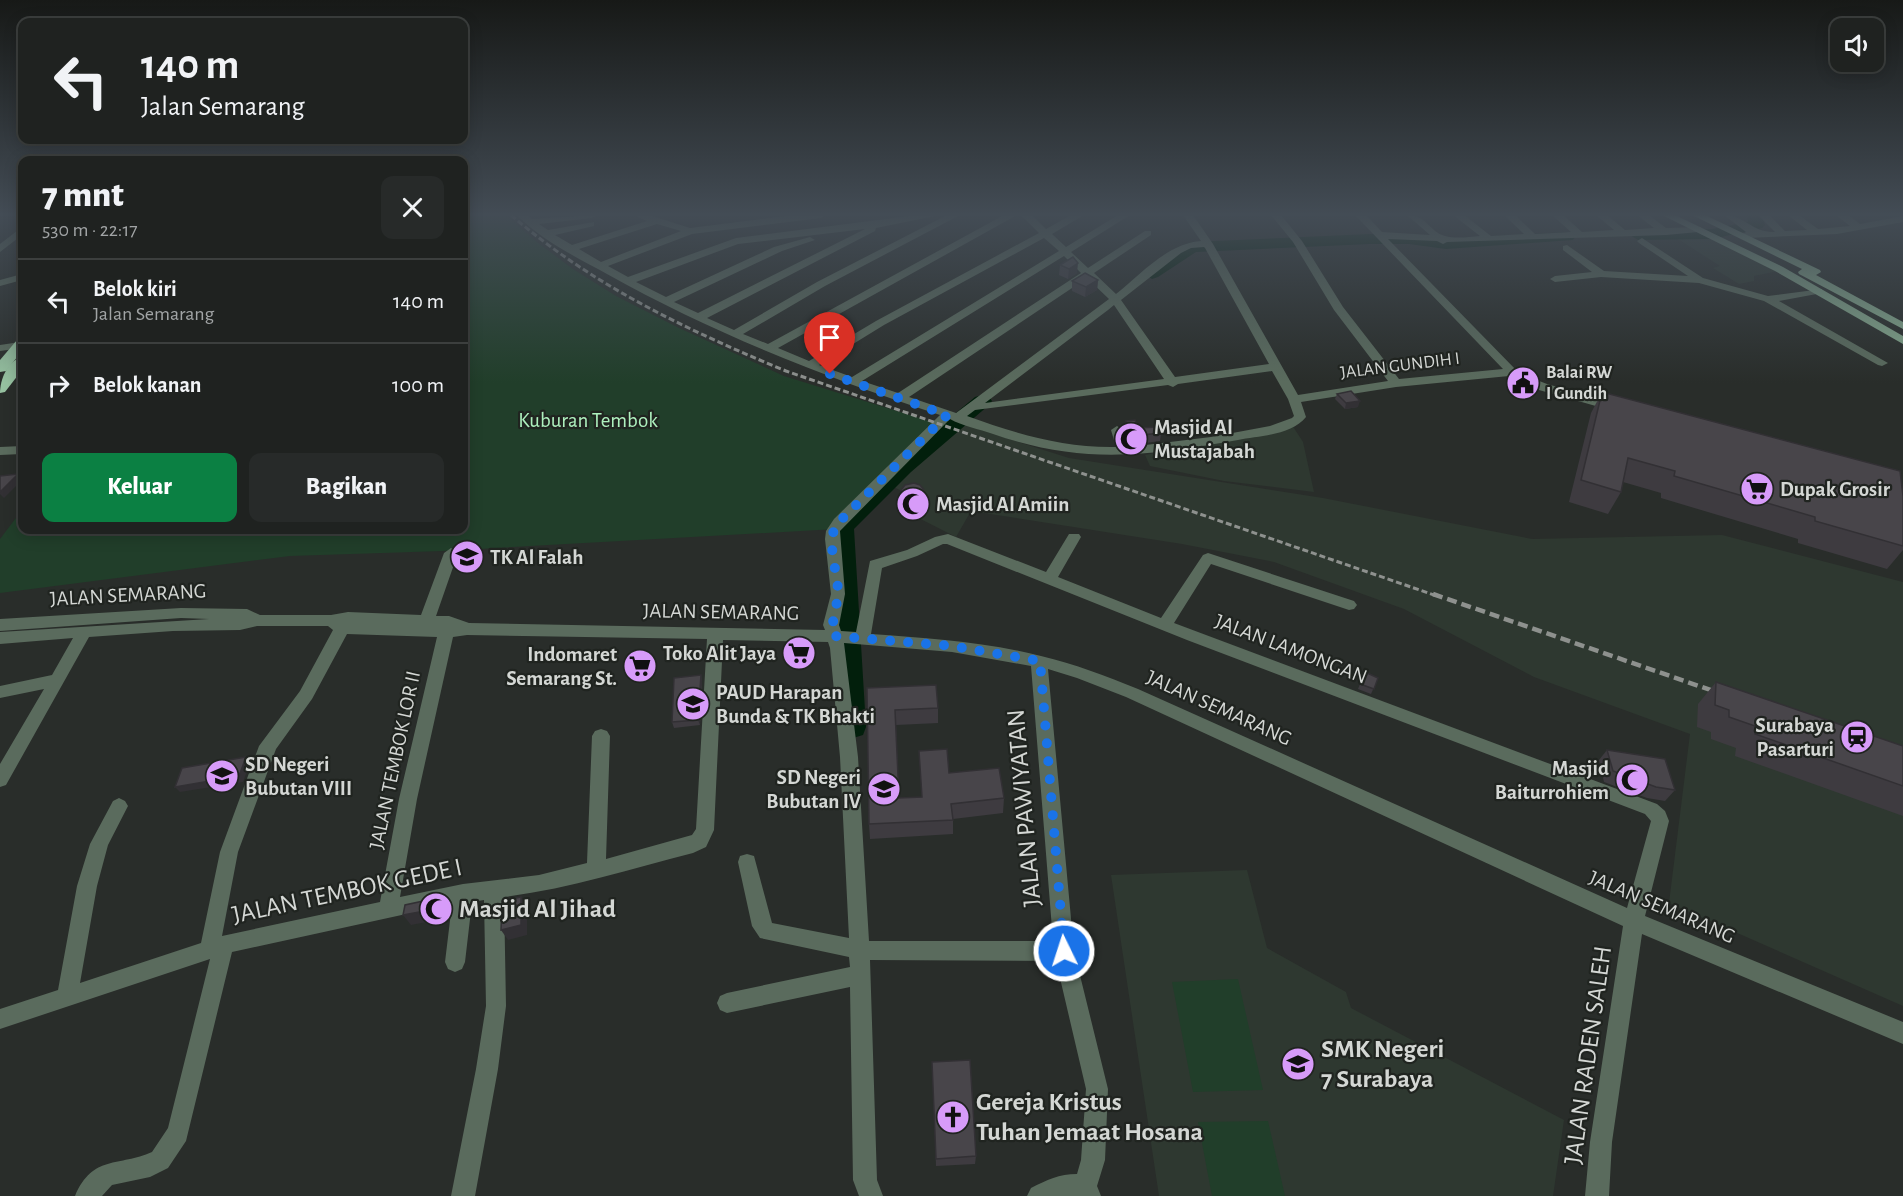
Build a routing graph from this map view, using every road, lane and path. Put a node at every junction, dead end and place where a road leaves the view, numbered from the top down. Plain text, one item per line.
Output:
1 (608, 271) edge
2 (655, 271) edge
3 (731, 271) edge
4 (785, 271) edge
5 (847, 271) edge
6 (910, 271) edge
7 (975, 271) edge
8 (1033, 271) edge
9 (1084, 271) edge
10 (1094, 271) edge
11 (1152, 271) edge
12 (1223, 271) edge
13 (1315, 271) edge
14 (1413, 271) edge
15 (1597, 271) edge
16 (1686, 271) edge
17 (1786, 271) edge
18 (1802, 271) edge
19 (1802, 271) edge
20 (1601, 274) junction
21 (1088, 275) junction
22 (1812, 276) junction
23 (18, 278) edge
24 (1555, 279) dead end
25 (1700, 280) junction
26 (625, 282) junction
27 (0, 283) edge
28 (1818, 291) junction
29 (1768, 299) junction
30 (1116, 301) junction
31 (665, 302) junction
32 (698, 318) junction
33 (1903, 319) edge
34 (1903, 326) edge
35 (1903, 333) edge
36 (734, 334) junction
37 (1903, 341) edge
38 (18, 345) edge
39 (0, 348) edge
40 (18, 348) edge
41 (768, 349) junction
42 (1882, 363) dead end
43 (18, 366) edge
44 (808, 366) junction
45 (1275, 367) junction
46 (0, 370) edge
47 (1511, 372) junction
48 (853, 381) junction
49 (1173, 383) junction
50 (1396, 383) junction
51 (0, 389) edge
52 (898, 399) junction
53 (1294, 399) junction
54 (975, 406) junction
55 (1629, 411) edge
56 (957, 418) junction
57 (1117, 430) dead end
58 (18, 450) edge
59 (0, 451) edge
60 (1124, 452) junction
61 (1074, 537) dead end
62 (450, 553) dead end
63 (1050, 579) junction
64 (1348, 605) dead end
65 (256, 620) junction
66 (427, 620) junction
67 (340, 622) junction
68 (1165, 624) junction
69 (0, 625) edge
70 (447, 627) junction
71 (85, 631) junction
72 (716, 634) junction
73 (836, 636) junction
74 (0, 638) edge
75 (861, 638) junction
76 (1040, 661) junction
77 (56, 680) junction
78 (0, 692) edge
79 (601, 736) dead end
80 (0, 780) edge
81 (119, 806) dead end
82 (747, 862) dead end
83 (596, 870) junction
84 (494, 889) junction
85 (463, 893) junction
86 (387, 909) junction
87 (1634, 921) junction
88 (217, 947) junction
89 (861, 950) junction
90 (1064, 951) junction
91 (455, 962) dead end
92 (861, 975) junction
93 (67, 995) junction
94 (727, 1003) dead end
95 (0, 1019) edge
96 (1903, 1033) edge
97 (1087, 1191) edge
98 (87, 1196) edge
99 (463, 1196) edge
100 (871, 1196) edge
101 (1039, 1196) edge
102 (1598, 1196) edge

1 - 26 street
2 - 26 street
3 - 31 street
4 - 32 street
5 - 36 street
6 - 41 street
7 - 44 street
8 - 48 street
9 - 21 street
10 - 21 street
11 - 30 street
12 - 45 street
13 - 50 street
14 - 47 street
15 - 20 street
16 - 25 street
17 - 28 main road
18 - 22 main road
19 - 22 main road
20 - 24 street
20 - 25 street
21 - 30 street
21 - 52 street
22 - 33 main road
22 - 34 main road
22 - 35 main road
23 - 27 street
25 - 29 street
26 - 31 street
28 - 29 street
28 - 37 main road
29 - 42 street
30 - 49 street
30 - 54 street
31 - 32 street
32 - 36 street
36 - 41 street
38 - 39 street
40 - 46 highway
41 - 44 street
43 - 51 highway
44 - 48 street
45 - 49 street
45 - 53 street
47 - 50 street, JALAN GUNDIH I
47 - 55 street
48 - 52 street
49 - 54 street
50 - 53 street, JALAN GUNDIH I
52 - 56 street
53 - 60 street
54 - 56 street
56 - 60 street
56 - 73 street
57 - 60 street
58 - 59 street
61 - 63 street
62 - 66 street
63 - 68 street, JALAN LAMONGAN
63 - 75 street, JALAN LAMONGAN
64 - 68 street
65 - 67 street, JALAN SEMARANG
65 - 69 street, JALAN SEMARANG
65 - 71 street, JALAN SEMARANG
66 - 67 street, JALAN SEMARANG
66 - 70 street, JALAN SEMARANG
67 - 70 street, JALAN SEMARANG
67 - 88 street
68 - 87 street, JALAN LAMONGAN
70 - 72 street, JALAN SEMARANG
70 - 86 street, JALAN TEMBOK LOR II
71 - 74 street, JALAN SEMARANG
71 - 77 street
72 - 73 street, JALAN SEMARANG
72 - 83 street, JALAN TEMBOK GEDE I
73 - 75 street, JALAN SEMARANG
73 - 89 street
75 - 76 street, JALAN SEMARANG
76 - 87 street, JALAN SEMARANG
76 - 90 street, JALAN PAWIYATAN
77 - 78 street
77 - 80 street
79 - 83 street
81 - 93 street
82 - 89 street
83 - 84 street, JALAN TEMBOK GEDE I
84 - 85 street, JALAN TEMBOK GEDE I
84 - 99 street
85 - 86 street, JALAN TEMBOK GEDE I
85 - 91 street
86 - 88 street, JALAN TEMBOK GEDE I
87 - 96 street, JALAN SEMARANG
87 - 102 street, JALAN RADEN SALEH
88 - 93 street, JALAN TEMBOK GEDE I
88 - 98 street
89 - 90 street
89 - 92 street
90 - 97 street, JALAN PAWIYATAN
92 - 94 street
92 - 100 street
93 - 95 street, JALAN TEMBOK GEDE I
97 - 101 street

